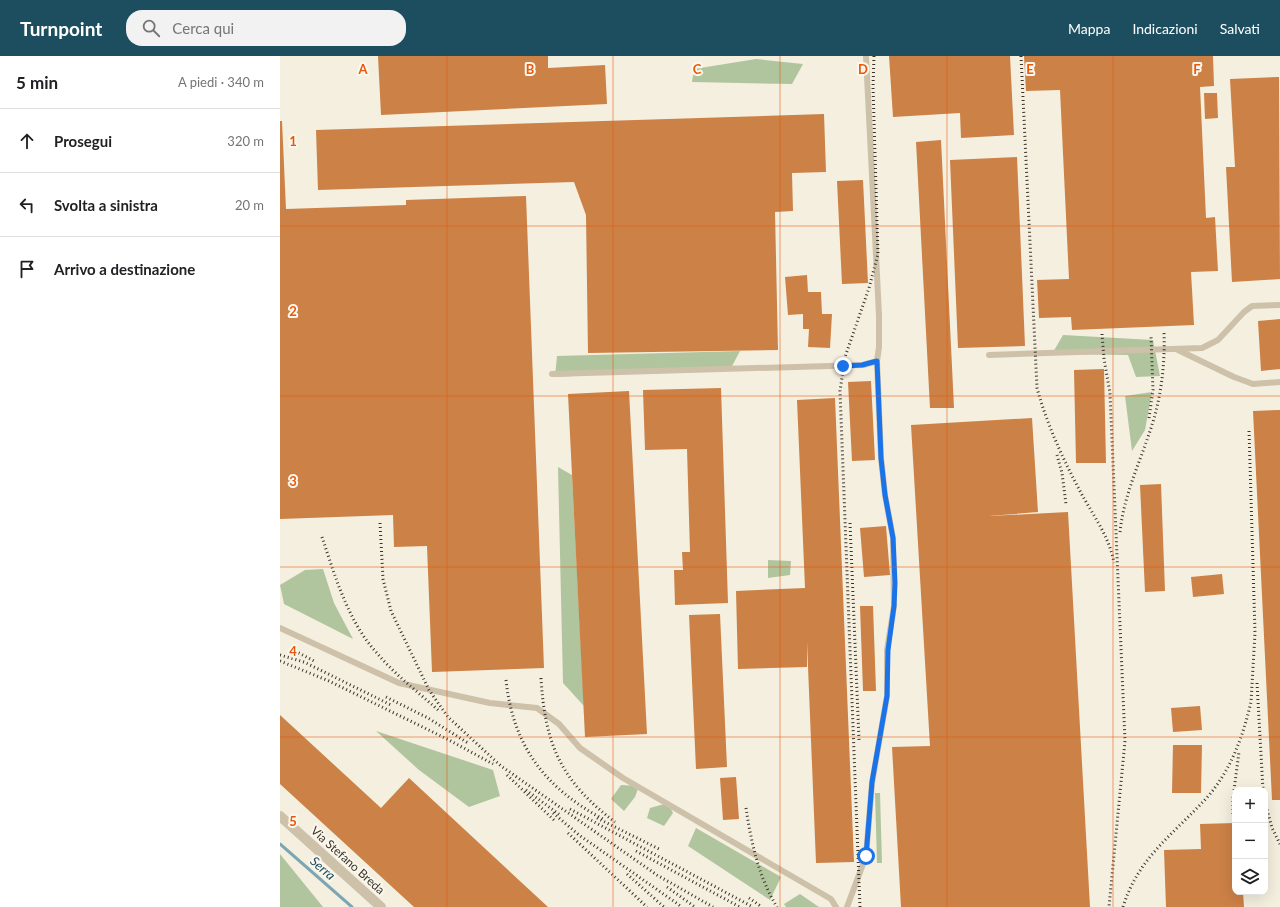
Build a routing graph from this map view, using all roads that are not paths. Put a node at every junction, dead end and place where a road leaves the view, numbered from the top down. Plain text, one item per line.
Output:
1 (866, 56) edge
2 (1280, 305) edge
3 (1177, 349) junction
4 (989, 355) dead end
5 (877, 361) junction
6 (552, 374) dead end
7 (1280, 382) edge
8 (280, 628) edge
9 (280, 816) edge
10 (381, 907) edge
11 (836, 907) edge
12 (847, 907) edge

1 - 5 lane
2 - 3 lane
3 - 4 lane
3 - 7 lane
5 - 6 lane
5 - 12 lane
8 - 11 lane
9 - 10 street, Via Stefano Breda

